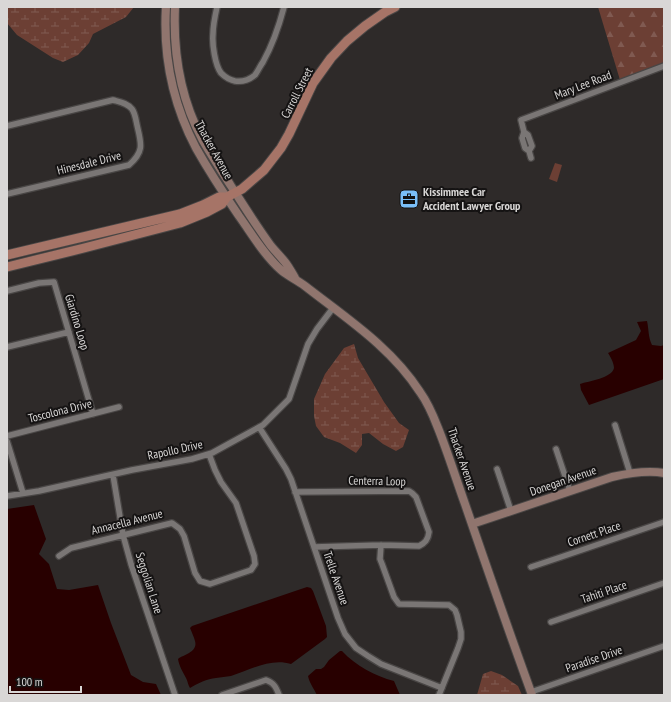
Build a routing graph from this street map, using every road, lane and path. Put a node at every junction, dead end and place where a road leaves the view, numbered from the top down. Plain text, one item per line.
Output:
1 (166, 7) edge
2 (175, 7) edge
3 (217, 7) edge
4 (284, 7) edge
5 (395, 7) edge
6 (664, 66) edge
7 (7, 126) edge
8 (531, 158) dead end
9 (235, 192) junction
10 (7, 194) edge
11 (227, 197) junction
12 (156, 220) junction
13 (84, 248) junction
14 (7, 255) edge
15 (7, 267) edge
16 (297, 280) junction
17 (7, 291) edge
18 (333, 308) junction
19 (69, 332) junction
20 (7, 347) edge
21 (119, 407) dead end
22 (93, 414) junction
23 (615, 425) dead end
24 (258, 428) junction
25 (7, 436) edge
26 (7, 441) edge
27 (556, 449) dead end
28 (209, 454) junction
29 (497, 469) dead end
30 (630, 473) junction
31 (664, 473) edge
32 (113, 475) junction
33 (570, 491) junction
34 (295, 492) junction
35 (23, 493) junction
36 (7, 496) edge
37 (511, 511) junction
38 (664, 522) edge
39 (472, 524) junction
40 (124, 534) junction
41 (381, 545) junction
42 (314, 547) junction
43 (59, 556) dead end
44 (531, 567) dead end
45 (664, 583) edge
46 (550, 622) dead end
47 (664, 646) edge
48 (442, 688) junction
49 (531, 694) edge
50 (175, 695) edge
51 (222, 695) edge
52 (279, 695) edge
53 (439, 695) edge

1 - 11 street, Thacker Avenue
2 - 9 street, Thacker Avenue
3 - 4 street
5 - 9 main road, Carroll Street
6 - 8 street, Mary Lee Road
7 - 10 street, Hinesdale Drive
9 - 11 main road, Carroll Street
9 - 16 street, Thacker Avenue
11 - 12 main road, Carroll Street
11 - 13 main road, Carroll Street
11 - 16 street, Thacker Avenue
12 - 13 main road
12 - 14 main road, Carroll Street
13 - 15 main road, Carroll Street
16 - 18 street, Thacker Avenue
17 - 19 street, Giardino Loop
18 - 24 street, Rapollo Drive
18 - 39 street, Thacker Avenue
19 - 20 street
19 - 22 street, Giardino Loop
21 - 22 street, Toscolona Drive
22 - 25 street, Toscolona Drive
23 - 30 street
24 - 28 street, Rapollo Drive
24 - 34 street, Trelle Avenue
26 - 35 street
27 - 33 street
28 - 32 street, Rapollo Drive
28 - 40 street, Annacella Avenue
29 - 37 street
30 - 31 street, Donegan Avenue
30 - 33 street, Donegan Avenue
32 - 35 street, Rapollo Drive
32 - 40 street, Seggolian Lane
33 - 37 street, Donegan Avenue
34 - 41 street, Centerra Loop
34 - 42 street, Trelle Avenue
35 - 36 street, Rapollo Drive
37 - 39 street, Donegan Avenue
38 - 44 street, Cornett Place
39 - 49 street, Thacker Avenue
40 - 43 street, Annacella Avenue
40 - 50 street, Seggolian Lane
41 - 42 street, Centerra Loop
41 - 48 street
42 - 48 street, Trelle Avenue
45 - 46 street, Tahiti Place
47 - 49 street, Paradise Drive
48 - 53 street
51 - 52 street

